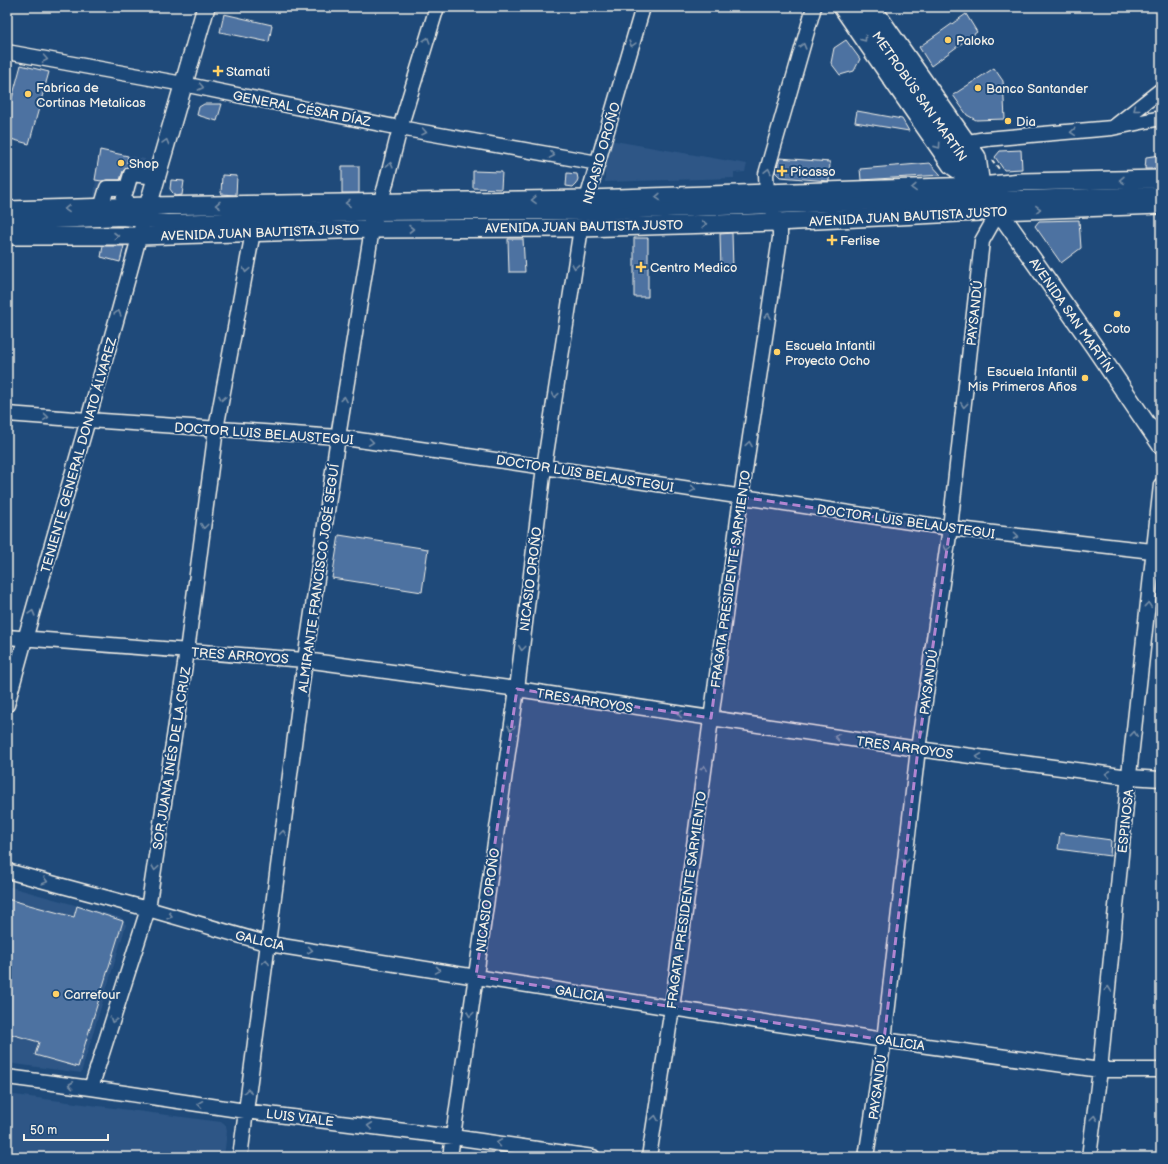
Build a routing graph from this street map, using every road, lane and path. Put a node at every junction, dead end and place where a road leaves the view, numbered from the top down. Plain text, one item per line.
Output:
1 (206, 7) edge
2 (437, 7) edge
3 (643, 7) edge
4 (814, 7) edge
5 (842, 7) edge
6 (859, 7) edge
7 (872, 7) edge
8 (7, 52) edge
9 (183, 84) junction
10 (1161, 90) edge
11 (1161, 118) edge
12 (400, 128) junction
13 (1112, 128) junction
14 (968, 142) junction
15 (598, 163) junction
16 (156, 177) junction
17 (1161, 179) edge
18 (127, 188) junction
19 (1161, 194) edge
20 (990, 199) junction
21 (1161, 206) edge
22 (121, 207) junction
23 (772, 207) junction
24 (102, 208) junction
25 (7, 210) edge
26 (584, 213) junction
27 (376, 215) junction
28 (144, 221) junction
29 (7, 223) edge
30 (253, 232) junction
31 (7, 236) edge
32 (7, 414) edge
33 (88, 420) junction
34 (216, 429) junction
35 (338, 437) junction
36 (1161, 445) edge
37 (544, 467) junction
38 (1161, 485) edge
39 (741, 497) junction
40 (950, 528) junction
41 (1157, 552) edge
42 (7, 637) edge
43 (25, 638) junction
44 (187, 651) junction
45 (305, 660) junction
46 (517, 689) junction
47 (7, 704) edge
48 (711, 718) junction
49 (918, 749) junction
50 (1129, 777) junction
51 (1161, 779) edge
52 (7, 871) edge
53 (148, 909) junction
54 (269, 944) junction
55 (476, 976) junction
56 (672, 1008) junction
57 (884, 1040) junction
58 (1100, 1070) junction
59 (1161, 1070) edge
60 (7, 1077) edge
61 (91, 1088) junction
62 (245, 1110) junction
63 (453, 1137) junction
64 (240, 1157) edge
65 (450, 1157) edge
66 (593, 1157) edge
67 (649, 1157) edge
68 (866, 1157) edge
69 (1089, 1157) edge

1 - 9 main road
12 -> 2 street, ALMIRANTE FRANCISCO JOSÉ SEGUÍ
3 -> 15 street, NICASIO OROÑO
23 -> 4 street, FRAGATA PRESIDENTE SARMIENTO
5 -> 20 main road, AVENIDA SAN MARTÍN
6 - 20 street, METROBÚS SAN MARTÍN
7 - 14 main road, AVENIDA SAN MARTÍN
8 -> 9 street, GENERAL CÉSAR DÍAZ
9 -> 12 street, GENERAL CÉSAR DÍAZ
16 -> 9 main road
10 -> 13 street
11 - 13 street
12 -> 15 street, GENERAL CÉSAR DÍAZ
27 -> 12 street, ALMIRANTE FRANCISCO JOSÉ SEGUÍ
13 -> 14 street
14 - 20 main road, AVENIDA SAN MARTÍN
15 - 26 street, NICASIO OROÑO
16 - 18 street
16 - 28 main road
17 -> 20 main road, AVENIDA JUAN BAUTISTA JUSTO
18 - 22 street
18 - 24 street
19 - 20 street
20 -> 21 main road, AVENIDA JUAN BAUTISTA JUSTO
20 - 23 main road, AVENIDA JUAN BAUTISTA JUSTO
20 -> 23 main road, AVENIDA JUAN BAUTISTA JUSTO
20 - 36 main road, AVENIDA SAN MARTÍN
20 -> 40 street, PAYSANDÚ
22 - 24 main road, AVENIDA JUAN BAUTISTA JUSTO
22 - 28 main road, AVENIDA JUAN BAUTISTA JUSTO
23 - 26 main road, AVENIDA JUAN BAUTISTA JUSTO
26 -> 23 main road, AVENIDA JUAN BAUTISTA JUSTO
39 -> 23 street, FRAGATA PRESIDENTE SARMIENTO
24 -> 25 main road, AVENIDA JUAN BAUTISTA JUSTO
27 -> 26 main road, AVENIDA JUAN BAUTISTA JUSTO
26 -> 27 main road, AVENIDA JUAN BAUTISTA JUSTO
26 - 27 street
26 -> 37 street, NICASIO OROÑO
27 - 28 main road, AVENIDA JUAN BAUTISTA JUSTO
27 - 30 main road, AVENIDA JUAN BAUTISTA JUSTO
35 -> 27 street, ALMIRANTE FRANCISCO JOSÉ SEGUÍ
28 - 29 street
28 - 30 main road, AVENIDA JUAN BAUTISTA JUSTO
31 -> 28 main road, AVENIDA JUAN BAUTISTA JUSTO
33 -> 28 street, TENIENTE GENERAL DONATO ÁLVAREZ
30 -> 34 street, SOR JUANA INÉS DE LA CRUZ
32 -> 33 street, DOCTOR LUIS BELAUSTEGUI
33 - 34 street, DOCTOR LUIS BELAUSTEGUI
43 -> 33 street, TENIENTE GENERAL DONATO ÁLVAREZ
34 - 35 street, DOCTOR LUIS BELAUSTEGUI
34 -> 44 street, SOR JUANA INÉS DE LA CRUZ
35 -> 37 street, DOCTOR LUIS BELAUSTEGUI
35 - 45 street, ALMIRANTE FRANCISCO JOSÉ SEGUÍ
37 -> 39 street, DOCTOR LUIS BELAUSTEGUI
37 -> 46 street, NICASIO OROÑO
38 - 41 street, ESPINOSA
39 - 40 street, DOCTOR LUIS BELAUSTEGUI
39 - 48 street, FRAGATA PRESIDENTE SARMIENTO
40 -> 41 street, DOCTOR LUIS BELAUSTEGUI
40 -> 49 street, PAYSANDÚ
50 -> 41 street, ESPINOSA
42 - 43 street, TRES ARROYOS
43 - 44 street, TRES ARROYOS
43 - 47 street, TENIENTE GENERAL DONATO ÁLVAREZ
44 - 45 street, TRES ARROYOS
44 -> 53 street, SOR JUANA INÉS DE LA CRUZ
45 - 46 street, TRES ARROYOS
54 -> 45 street, ALMIRANTE FRANCISCO JOSÉ SEGUÍ
48 -> 46 street, TRES ARROYOS
46 -> 55 street, NICASIO OROÑO
49 -> 48 street, TRES ARROYOS
56 -> 48 street, FRAGATA PRESIDENTE SARMIENTO
50 -> 49 street, TRES ARROYOS
49 -> 57 street, PAYSANDÚ
50 - 51 street, TRES ARROYOS
58 -> 50 street, ESPINOSA
52 -> 53 street, GALICIA
53 -> 54 street, GALICIA
53 -> 61 street, SOR JUANA INÉS DE LA CRUZ
54 -> 55 street, GALICIA
62 -> 54 street, ALMIRANTE FRANCISCO JOSÉ SEGUÍ
55 - 56 street, GALICIA
55 -> 63 street, NICASIO OROÑO
56 - 57 street, GALICIA
67 -> 56 street, FRAGATA PRESIDENTE SARMIENTO
57 - 58 street, GALICIA
57 - 68 street, PAYSANDÚ
58 - 59 street, GALICIA
69 -> 58 street, ESPINOSA
61 -> 60 street, LUIS VIALE
62 -> 61 street, LUIS VIALE
63 -> 62 street, LUIS VIALE
62 - 64 street, ALMIRANTE FRANCISCO JOSÉ SEGUÍ
63 - 65 street, NICASIO OROÑO
66 -> 63 street, LUIS VIALE

